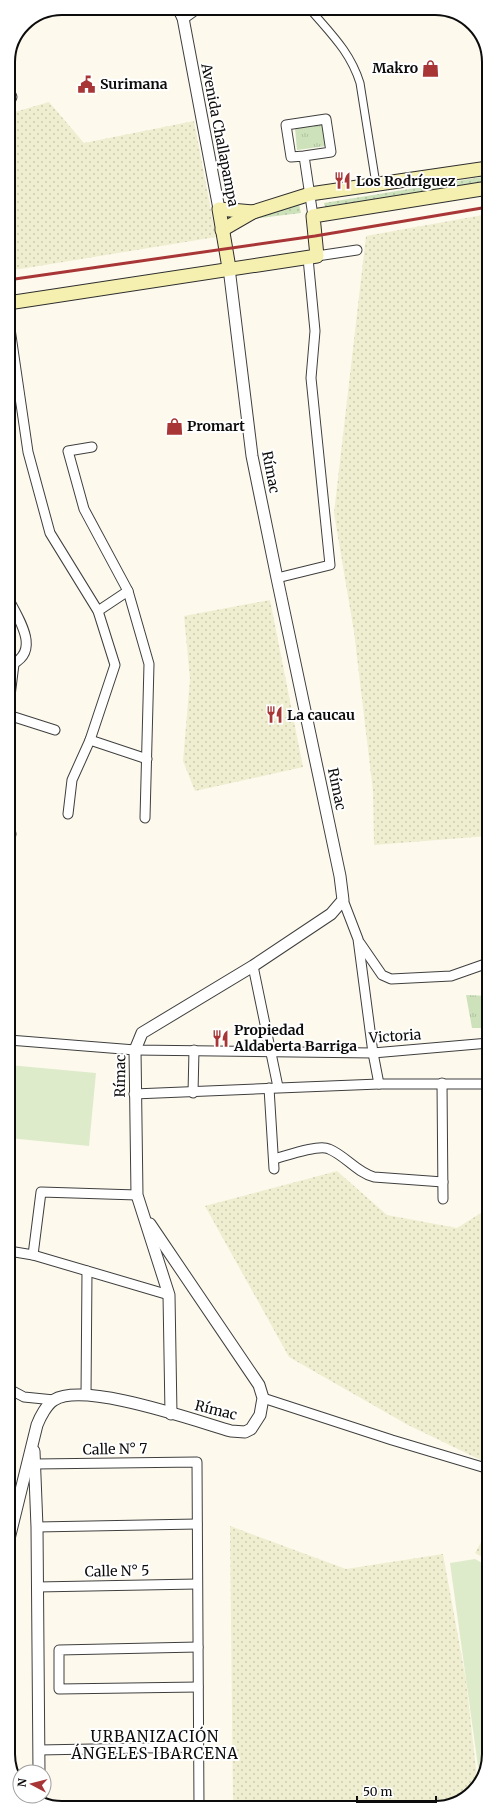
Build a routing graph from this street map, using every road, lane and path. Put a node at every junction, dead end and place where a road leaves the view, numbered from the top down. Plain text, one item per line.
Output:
1 (180, 15) edge
2 (314, 15) edge
3 (304, 156) junction
4 (482, 169) edge
5 (376, 184) junction
6 (482, 189) edge
7 (310, 194) junction
8 (219, 208) junction
9 (253, 212) junction
10 (313, 216) junction
11 (222, 230) junction
12 (357, 250) dead end
13 (313, 257) junction
14 (229, 268) junction
15 (15, 302) edge
16 (15, 386) edge
17 (92, 447) dead end
18 (276, 578) junction
19 (128, 591) junction
20 (98, 611) junction
21 (15, 613) edge
22 (15, 663) edge
23 (15, 716) edge
24 (55, 730) dead end
25 (90, 740) junction
26 (147, 759) junction
27 (68, 814) dead end
28 (145, 818) dead end
29 (343, 900) junction
30 (358, 939) junction
31 (482, 965) edge
32 (253, 966) junction
33 (15, 1040) edge
34 (482, 1044) edge
35 (135, 1050) junction
36 (194, 1050) junction
37 (271, 1051) junction
38 (373, 1053) junction
39 (442, 1083) junction
40 (379, 1084) junction
41 (482, 1084) edge
42 (273, 1088) junction
43 (193, 1093) junction
44 (134, 1094) junction
45 (274, 1159) junction
46 (274, 1169) dead end
47 (443, 1182) junction
48 (137, 1195) junction
49 (443, 1199) dead end
50 (142, 1212) junction
51 (15, 1252) edge
52 (33, 1255) junction
53 (87, 1271) junction
54 (169, 1295) junction
55 (15, 1392) edge
56 (86, 1395) junction
57 (263, 1398) junction
58 (54, 1400) junction
59 (171, 1414) junction
60 (33, 1436) junction
61 (35, 1464) junction
62 (482, 1467) edge
63 (15, 1503) edge
64 (197, 1524) junction
65 (37, 1527) junction
66 (197, 1584) junction
67 (37, 1587) junction
68 (198, 1647) junction
69 (198, 1687) junction
70 (198, 1747) junction
71 (39, 1750) junction
72 (39, 1764) edge
73 (199, 1801) edge

1 - 8 street, Avenida Challapampa
2 - 5 street
3 - 3 street
3 - 7 street
4 - 5 main road
5 - 7 main road
6 - 10 main road
7 - 9 main road
7 - 10 street
8 - 9 main road
8 - 11 main road, Avenida Challapampa
9 - 11 main road
10 - 13 main road
11 - 14 main road, Avenida Challapampa
12 - 13 street
13 - 14 main road
13 - 18 street
14 - 15 main road
14 - 18 street, Rímac
16 - 20 street
17 - 19 street
18 - 29 street, Rímac
19 - 20 street
19 - 26 street
20 - 25 street
21 - 22 street
23 - 24 street
25 - 26 street
25 - 27 street
26 - 28 street
29 - 30 street
29 - 32 street, Rímac
30 - 31 street
30 - 38 street
32 - 35 street, Rímac
32 - 37 street
33 - 35 street, Victoria
34 - 38 street, Victoria
35 - 36 street, Victoria
35 - 44 street, Rímac
36 - 37 street, Victoria
36 - 43 street
37 - 38 street, Victoria
37 - 42 street
38 - 40 street
39 - 40 street
39 - 41 street
39 - 47 street
40 - 42 street
42 - 43 street
42 - 45 street
43 - 44 street
44 - 48 street, Rímac
45 - 46 street
45 - 47 street
47 - 49 street
48 - 50 street, Rímac
48 - 52 street
50 - 54 street, Rímac
50 - 57 street, Rímac
51 - 52 street
52 - 53 street
53 - 54 street
53 - 56 street
54 - 59 street, Rímac
55 - 58 street
56 - 58 street
56 - 59 street
57 - 59 street, Rímac
57 - 62 street
58 - 60 street
60 - 61 street
60 - 63 street
61 - 64 street, Calle N° 7
61 - 65 street
64 - 65 street
64 - 66 street
65 - 67 street
66 - 67 street, Calle N° 5
66 - 68 street
67 - 71 street
68 - 69 street
68 - 69 street
69 - 70 street
70 - 71 street
70 - 73 street
71 - 72 street

